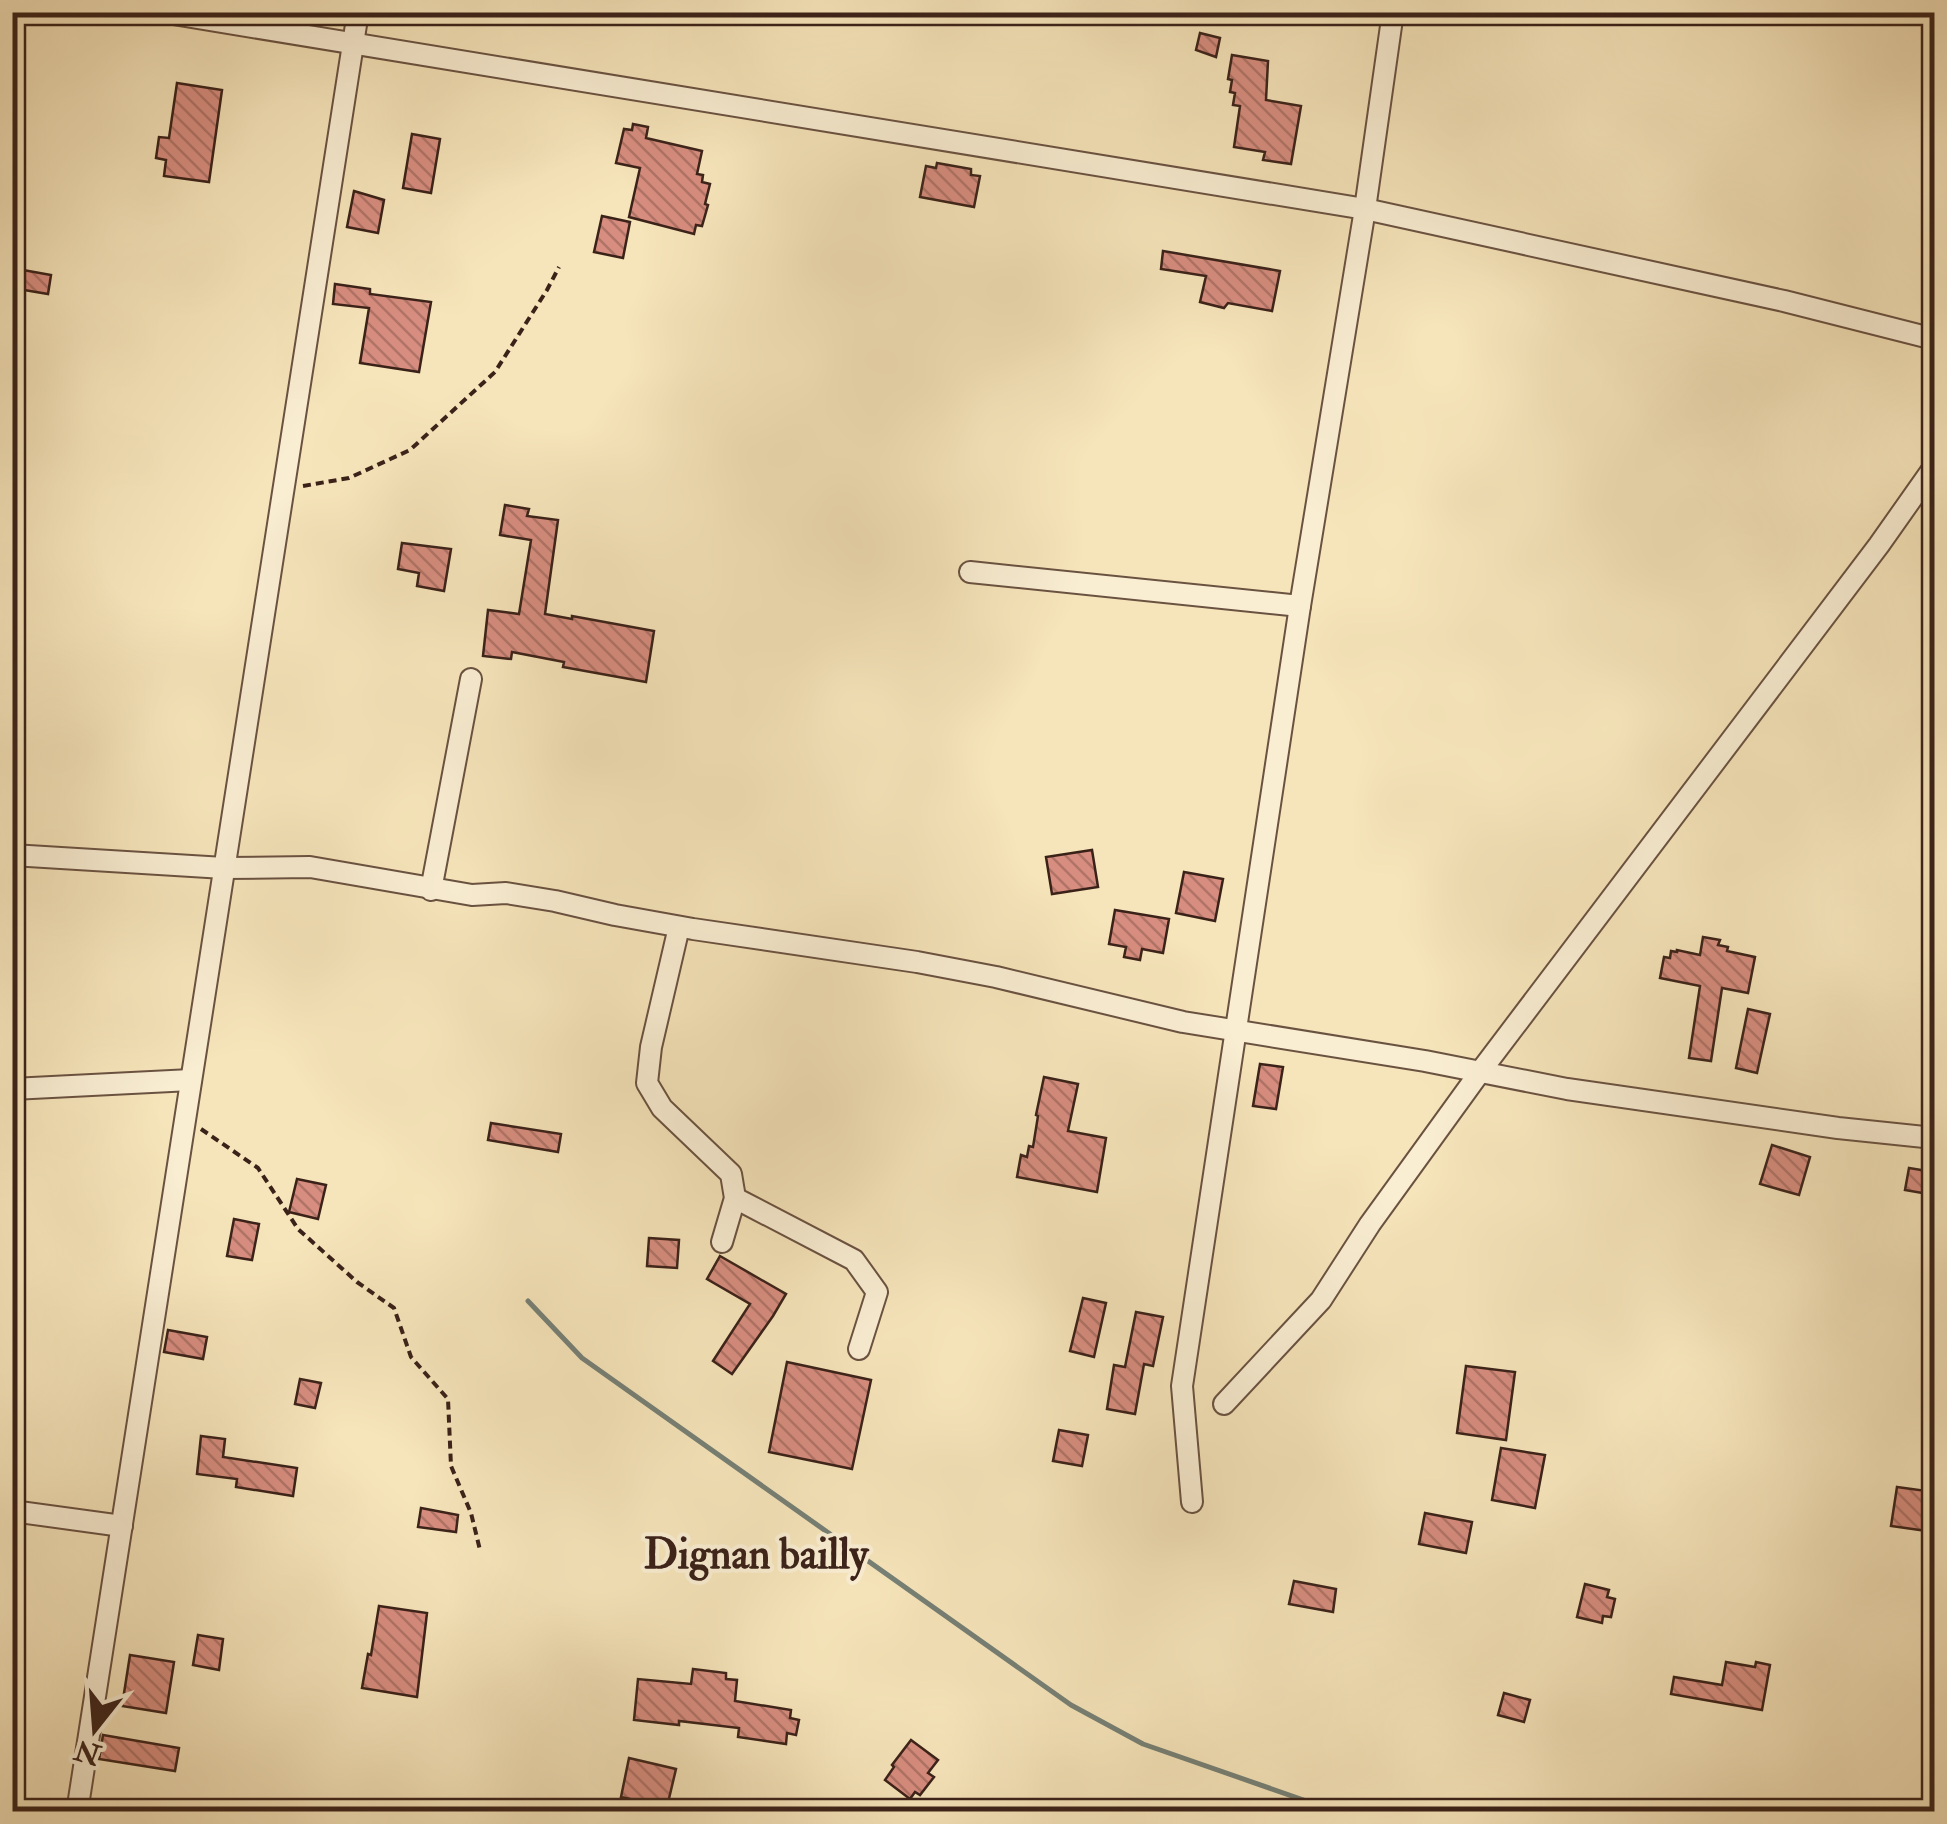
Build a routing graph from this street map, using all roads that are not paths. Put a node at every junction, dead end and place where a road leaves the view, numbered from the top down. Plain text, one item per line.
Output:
1 (160, 12) edge
2 (358, 12) edge
3 (1393, 12) edge
4 (353, 44) junction
5 (1365, 209) junction
6 (1934, 339) edge
7 (1934, 467) edge
8 (970, 572) dead end
9 (1300, 606) junction
10 (471, 680) dead end
11 (12, 856) edge
12 (224, 868) junction
13 (432, 890) junction
14 (679, 927) junction
15 (1236, 1030) junction
16 (1480, 1072) junction
17 (191, 1080) junction
18 (12, 1089) edge
19 (1934, 1138) edge
20 (735, 1198) junction
21 (722, 1242) dead end
22 (860, 1349) dead end
23 (1224, 1404) dead end
24 (1192, 1502) dead end
25 (12, 1511) edge
26 (122, 1526) junction
27 (77, 1812) edge

1 - 4 street
2 - 4 street
3 - 5 street
4 - 5 street
4 - 12 street
5 - 6 street
5 - 9 street
7 - 16 street
8 - 9 street
9 - 15 street
10 - 13 street
11 - 12 street
12 - 13 street
12 - 17 street
13 - 14 street
14 - 15 street
14 - 20 street
15 - 16 street
15 - 24 street
16 - 19 street
16 - 23 street
17 - 18 street
17 - 26 street
20 - 21 street
20 - 22 street
25 - 26 street
26 - 27 street

